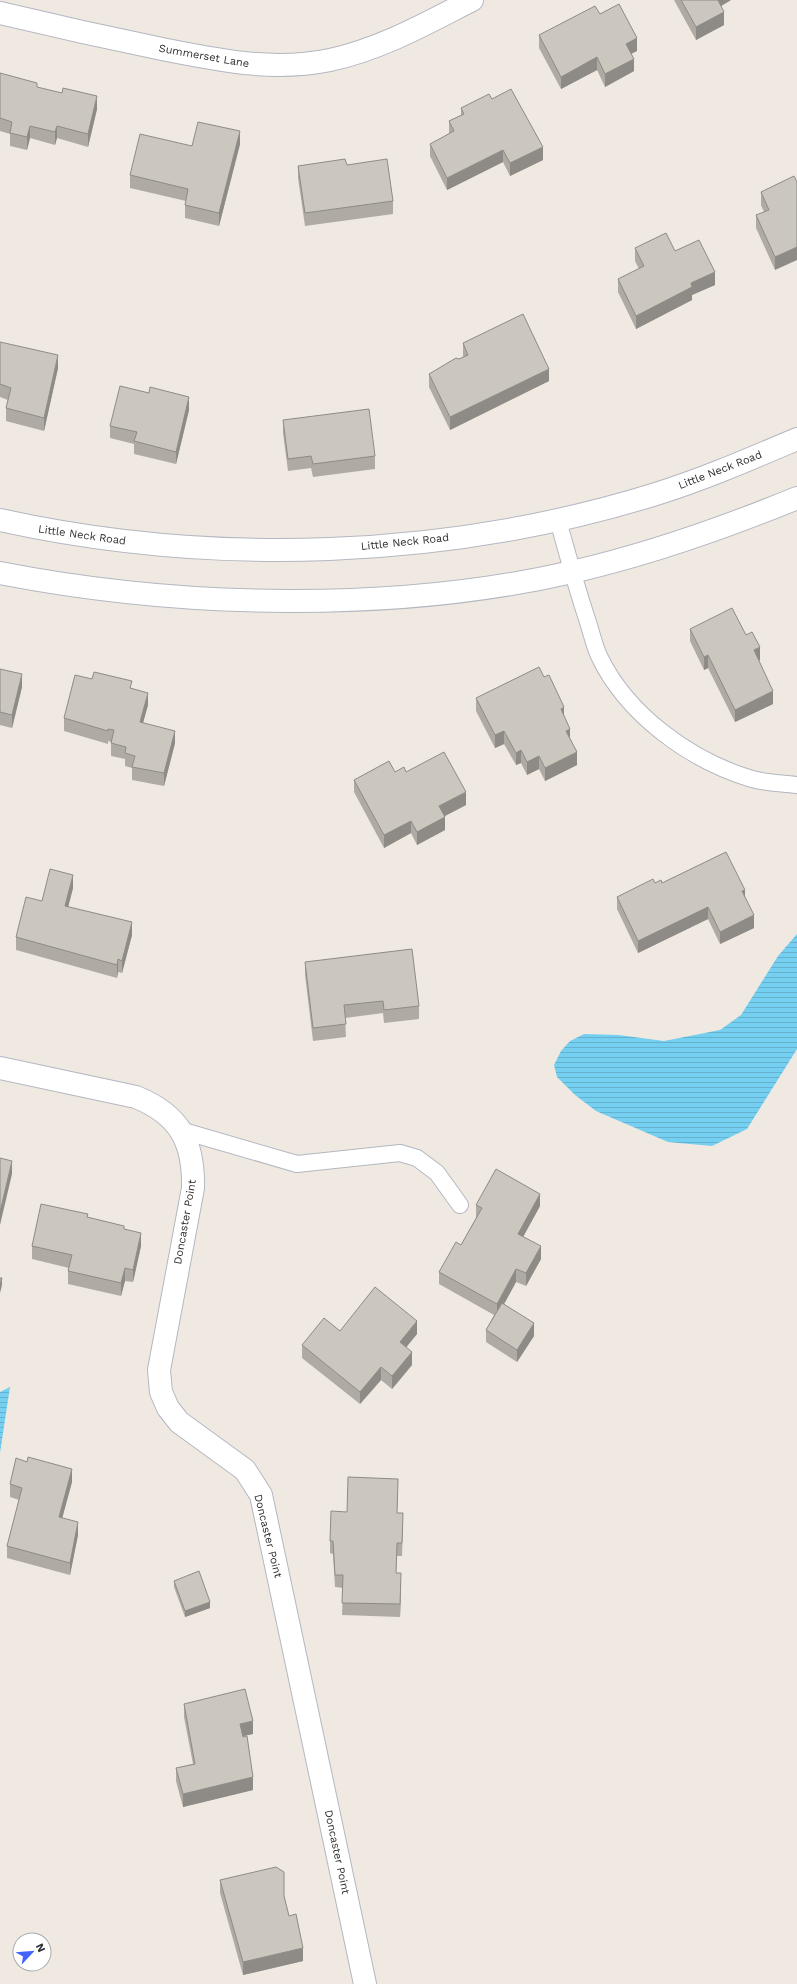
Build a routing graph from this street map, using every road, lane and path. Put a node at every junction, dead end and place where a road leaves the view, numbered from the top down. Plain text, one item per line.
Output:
1 (472, 0) edge
2 (0, 13) edge
3 (797, 439) edge
4 (797, 498) edge
5 (0, 520) edge
6 (558, 520) junction
7 (572, 572) junction
8 (0, 573) edge
9 (797, 785) edge
10 (0, 1068) edge
11 (180, 1130) junction
12 (460, 1205) dead end
13 (365, 1984) edge

1 - 2 street, Summerset Lane
3 - 6 street, Little Neck Road
4 - 7 street
5 - 6 street, Little Neck Road
6 - 7 lane
7 - 8 street
7 - 9 lane
10 - 11 street, Doncaster Point
11 - 12 lane
11 - 13 street, Doncaster Point

